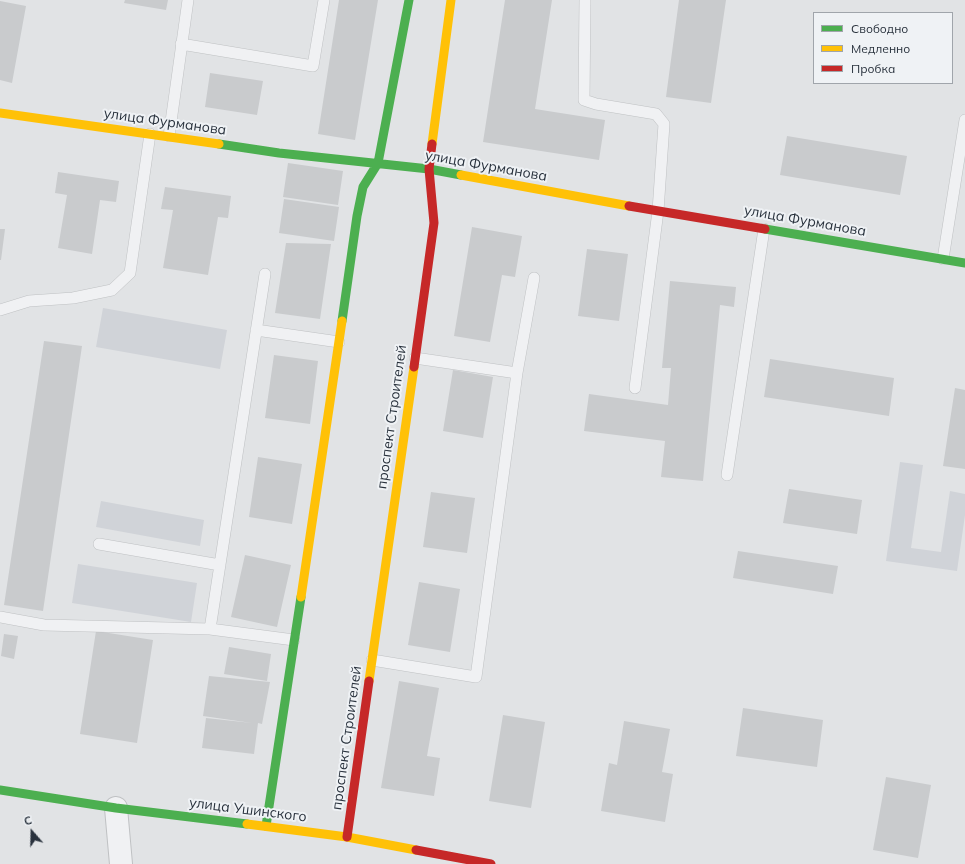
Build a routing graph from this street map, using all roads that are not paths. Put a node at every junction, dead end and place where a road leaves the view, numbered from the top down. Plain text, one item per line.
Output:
1 (188, 0) edge
2 (324, 0) edge
3 (409, 0) edge
4 (451, 0) edge
5 (585, 0) edge
6 (181, 44) junction
7 (0, 113) edge
8 (965, 120) edge
9 (150, 134) junction
10 (169, 136) junction
11 (378, 163) junction
12 (429, 169) junction
13 (658, 211) junction
14 (764, 228) junction
15 (943, 259) junction
16 (965, 263) edge
17 (265, 274) dead end
18 (534, 278) dead end
19 (0, 310) edge
20 (256, 330) junction
21 (339, 342) junction
22 (415, 358) junction
23 (517, 373) junction
24 (635, 388) dead end
25 (727, 475) dead end
26 (99, 544) dead end
27 (220, 565) junction
28 (0, 617) edge
29 (210, 629) junction
30 (294, 640) junction
31 (372, 660) junction
32 (0, 790) edge
33 (116, 808) junction
34 (266, 826) junction
35 (347, 837) junction
36 (121, 864) edge
37 (486, 864) edge

1 - 6 lane
2 - 6 lane
3 - 11 street
4 - 12 street, проспект Строителей
5 - 13 lane
6 - 10 lane
7 - 9 street, улица Фурманова
8 - 15 lane
9 - 10 street, улица Фурманова
9 - 19 lane
10 - 11 street, улица Фурманова
11 - 12 street, улица Фурманова
11 - 21 street
12 - 13 street, улица Фурманова
12 - 22 street, проспект Строителей
13 - 14 street, улица Фурманова
13 - 24 lane
14 - 15 street, улица Фурманова
14 - 25 lane
15 - 16 street, улица Фурманова
17 - 20 lane
18 - 23 lane
20 - 21 lane
20 - 27 lane
21 - 30 street
22 - 23 lane
22 - 31 street, проспект Строителей
23 - 31 lane
26 - 27 lane
27 - 29 lane
28 - 29 lane
29 - 30 lane
30 - 34 street
31 - 35 street, проспект Строителей
32 - 33 street, улица Ушинского
33 - 34 street, улица Ушинского
33 - 36 street
34 - 35 street, улица Ушинского
35 - 37 street, улица Ушинского

